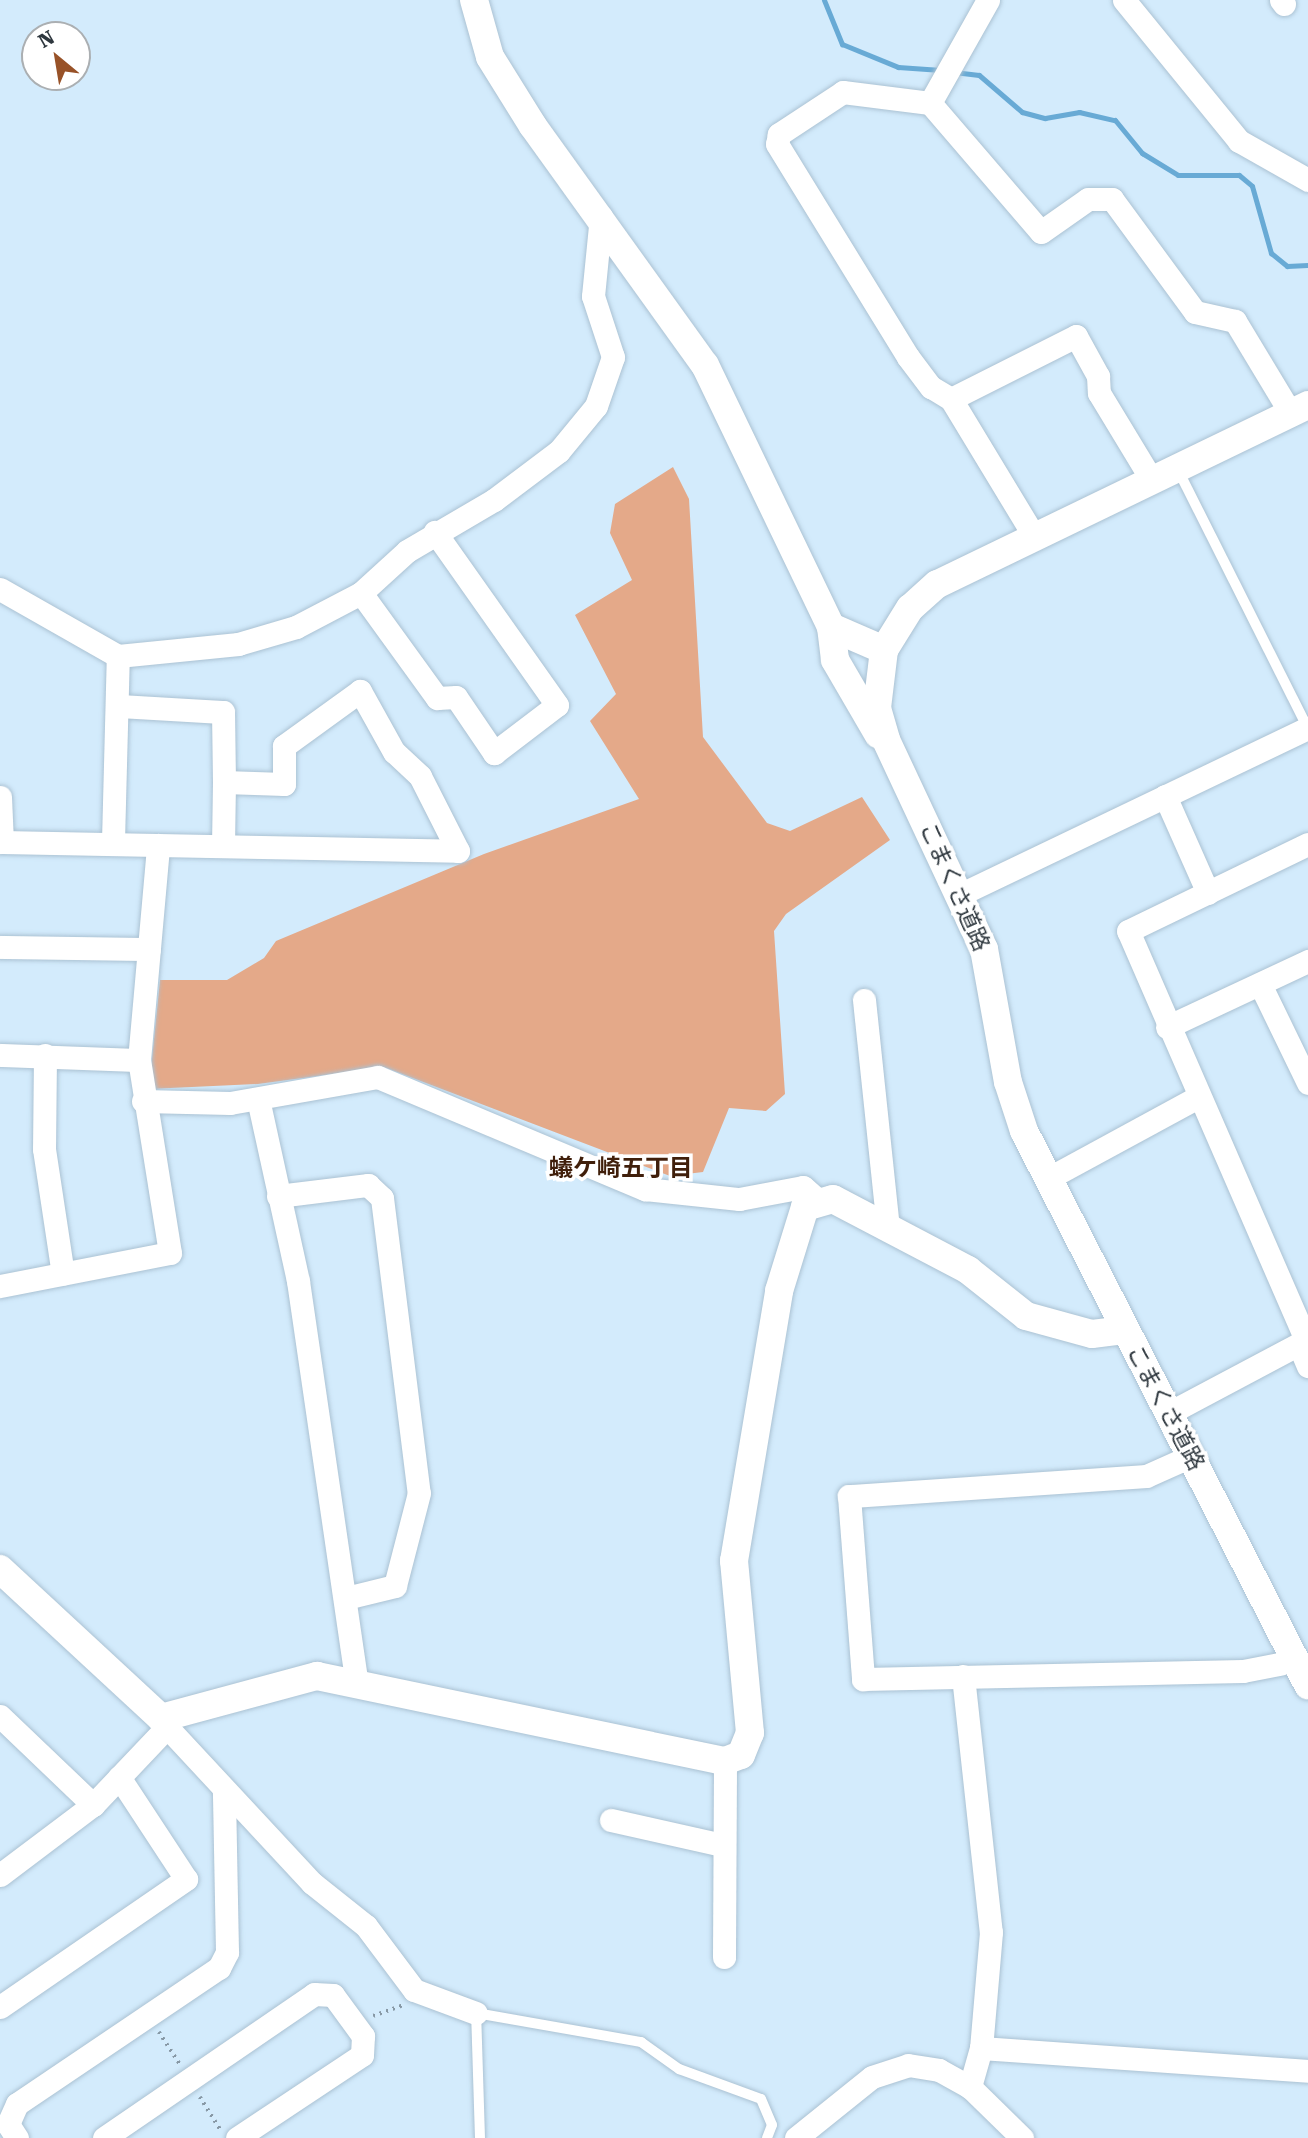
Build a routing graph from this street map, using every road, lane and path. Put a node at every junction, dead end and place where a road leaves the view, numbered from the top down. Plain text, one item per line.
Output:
1 (474, 0) edge
2 (988, 0) edge
3 (1124, 0) edge
4 (930, 103) junction
5 (1307, 179) edge
6 (601, 216) junction
7 (951, 399) junction
8 (1300, 409) edge
9 (1177, 467) junction
10 (1151, 479) junction
11 (435, 532) junction
12 (1034, 536) junction
13 (0, 589) edge
14 (361, 593) junction
15 (831, 627) junction
16 (884, 650) junction
17 (118, 656) junction
18 (118, 706) junction
19 (1308, 728) edge
20 (886, 740) junction
21 (224, 782) junction
22 (1165, 796) junction
23 (0, 797) edge
24 (113, 841) junction
25 (1, 842) edge
26 (1308, 844) edge
27 (158, 845) junction
28 (223, 846) junction
29 (1208, 893) junction
30 (959, 895) junction
31 (0, 947) edge
32 (149, 949) junction
33 (1308, 961) edge
34 (1259, 985) junction
35 (864, 1000) dead end
36 (1167, 1027) junction
37 (0, 1055) edge
38 (45, 1055) junction
39 (139, 1060) junction
40 (1308, 1083) edge
41 (1198, 1097) junction
42 (258, 1100) junction
43 (143, 1101) junction
44 (1046, 1179) junction
45 (278, 1196) junction
46 (817, 1199) junction
47 (888, 1230) junction
48 (63, 1274) junction
49 (0, 1286) edge
50 (1124, 1330) junction
51 (1304, 1341) edge
52 (1308, 1366) edge
53 (1169, 1413) junction
54 (1191, 1456) junction
55 (0, 1569) edge
56 (346, 1598) junction
57 (1280, 1664) dead end
58 (963, 1676) junction
59 (356, 1680) junction
60 (1308, 1685) edge
61 (0, 1716) edge
62 (167, 1722) junction
63 (725, 1761) junction
64 (119, 1777) junction
65 (224, 1791) junction
66 (93, 1805) junction
67 (611, 1820) dead end
68 (722, 1845) junction
69 (0, 1875) edge
70 (724, 1957) dead end
71 (0, 2007) edge
72 (402, 2007) dead end
73 (476, 2013) junction
74 (359, 2016) dead end
75 (981, 2048) junction
76 (1308, 2071) edge
77 (970, 2087) junction
78 (18, 2138) edge
79 (104, 2138) edge
80 (237, 2138) edge
81 (480, 2138) edge
82 (767, 2138) edge
83 (796, 2138) edge
84 (1023, 2138) edge

1 - 6 street
2 - 4 street
3 - 5 street
4 - 7 street
4 - 8 street
6 - 11 street
6 - 15 street
7 - 10 street
7 - 12 street
8 - 9 street, こまくさ道路
9 - 10 street, こまくさ道路
9 - 19 lane
10 - 12 street, こまくさ道路
11 - 14 street
11 - 14 street
12 - 16 street, こまくさ道路
13 - 17 street
14 - 17 street
15 - 16 street
15 - 20 street
16 - 20 street, こまくさ道路
17 - 18 street
18 - 21 street
18 - 24 street
19 - 22 street
20 - 30 street, こまくさ道路
21 - 28 street
21 - 28 street
22 - 29 street
22 - 30 street
23 - 25 street
24 - 25 street
24 - 27 street
26 - 29 street
27 - 28 street
27 - 32 street
29 - 36 street
30 - 44 street, こまくさ道路
31 - 32 street
32 - 39 street
33 - 34 street
34 - 36 street
34 - 40 street
35 - 47 street
36 - 41 street
37 - 38 street
38 - 39 street
38 - 48 street
39 - 43 street
41 - 44 street
41 - 51 street
42 - 43 street
42 - 45 street
42 - 46 street
43 - 48 street
44 - 50 street, こまくさ道路
45 - 56 street
45 - 56 street
46 - 47 street
46 - 63 street
47 - 50 street
48 - 49 street
50 - 53 street, こまくさ道路
51 - 52 street
51 - 53 street
53 - 54 street, こまくさ道路
54 - 58 street
54 - 60 street, こまくさ道路
55 - 62 street
56 - 59 street
57 - 58 street
58 - 75 street
59 - 62 street
59 - 63 street
61 - 66 street
62 - 64 street
62 - 65 street
63 - 68 street
64 - 66 street
64 - 71 street
65 - 73 street
65 - 78 street
66 - 69 street
67 - 68 street
68 - 70 street
72 - 74 path
73 - 81 lane
73 - 82 lane
75 - 76 street
75 - 77 street
77 - 83 street
77 - 84 street
79 - 80 street

